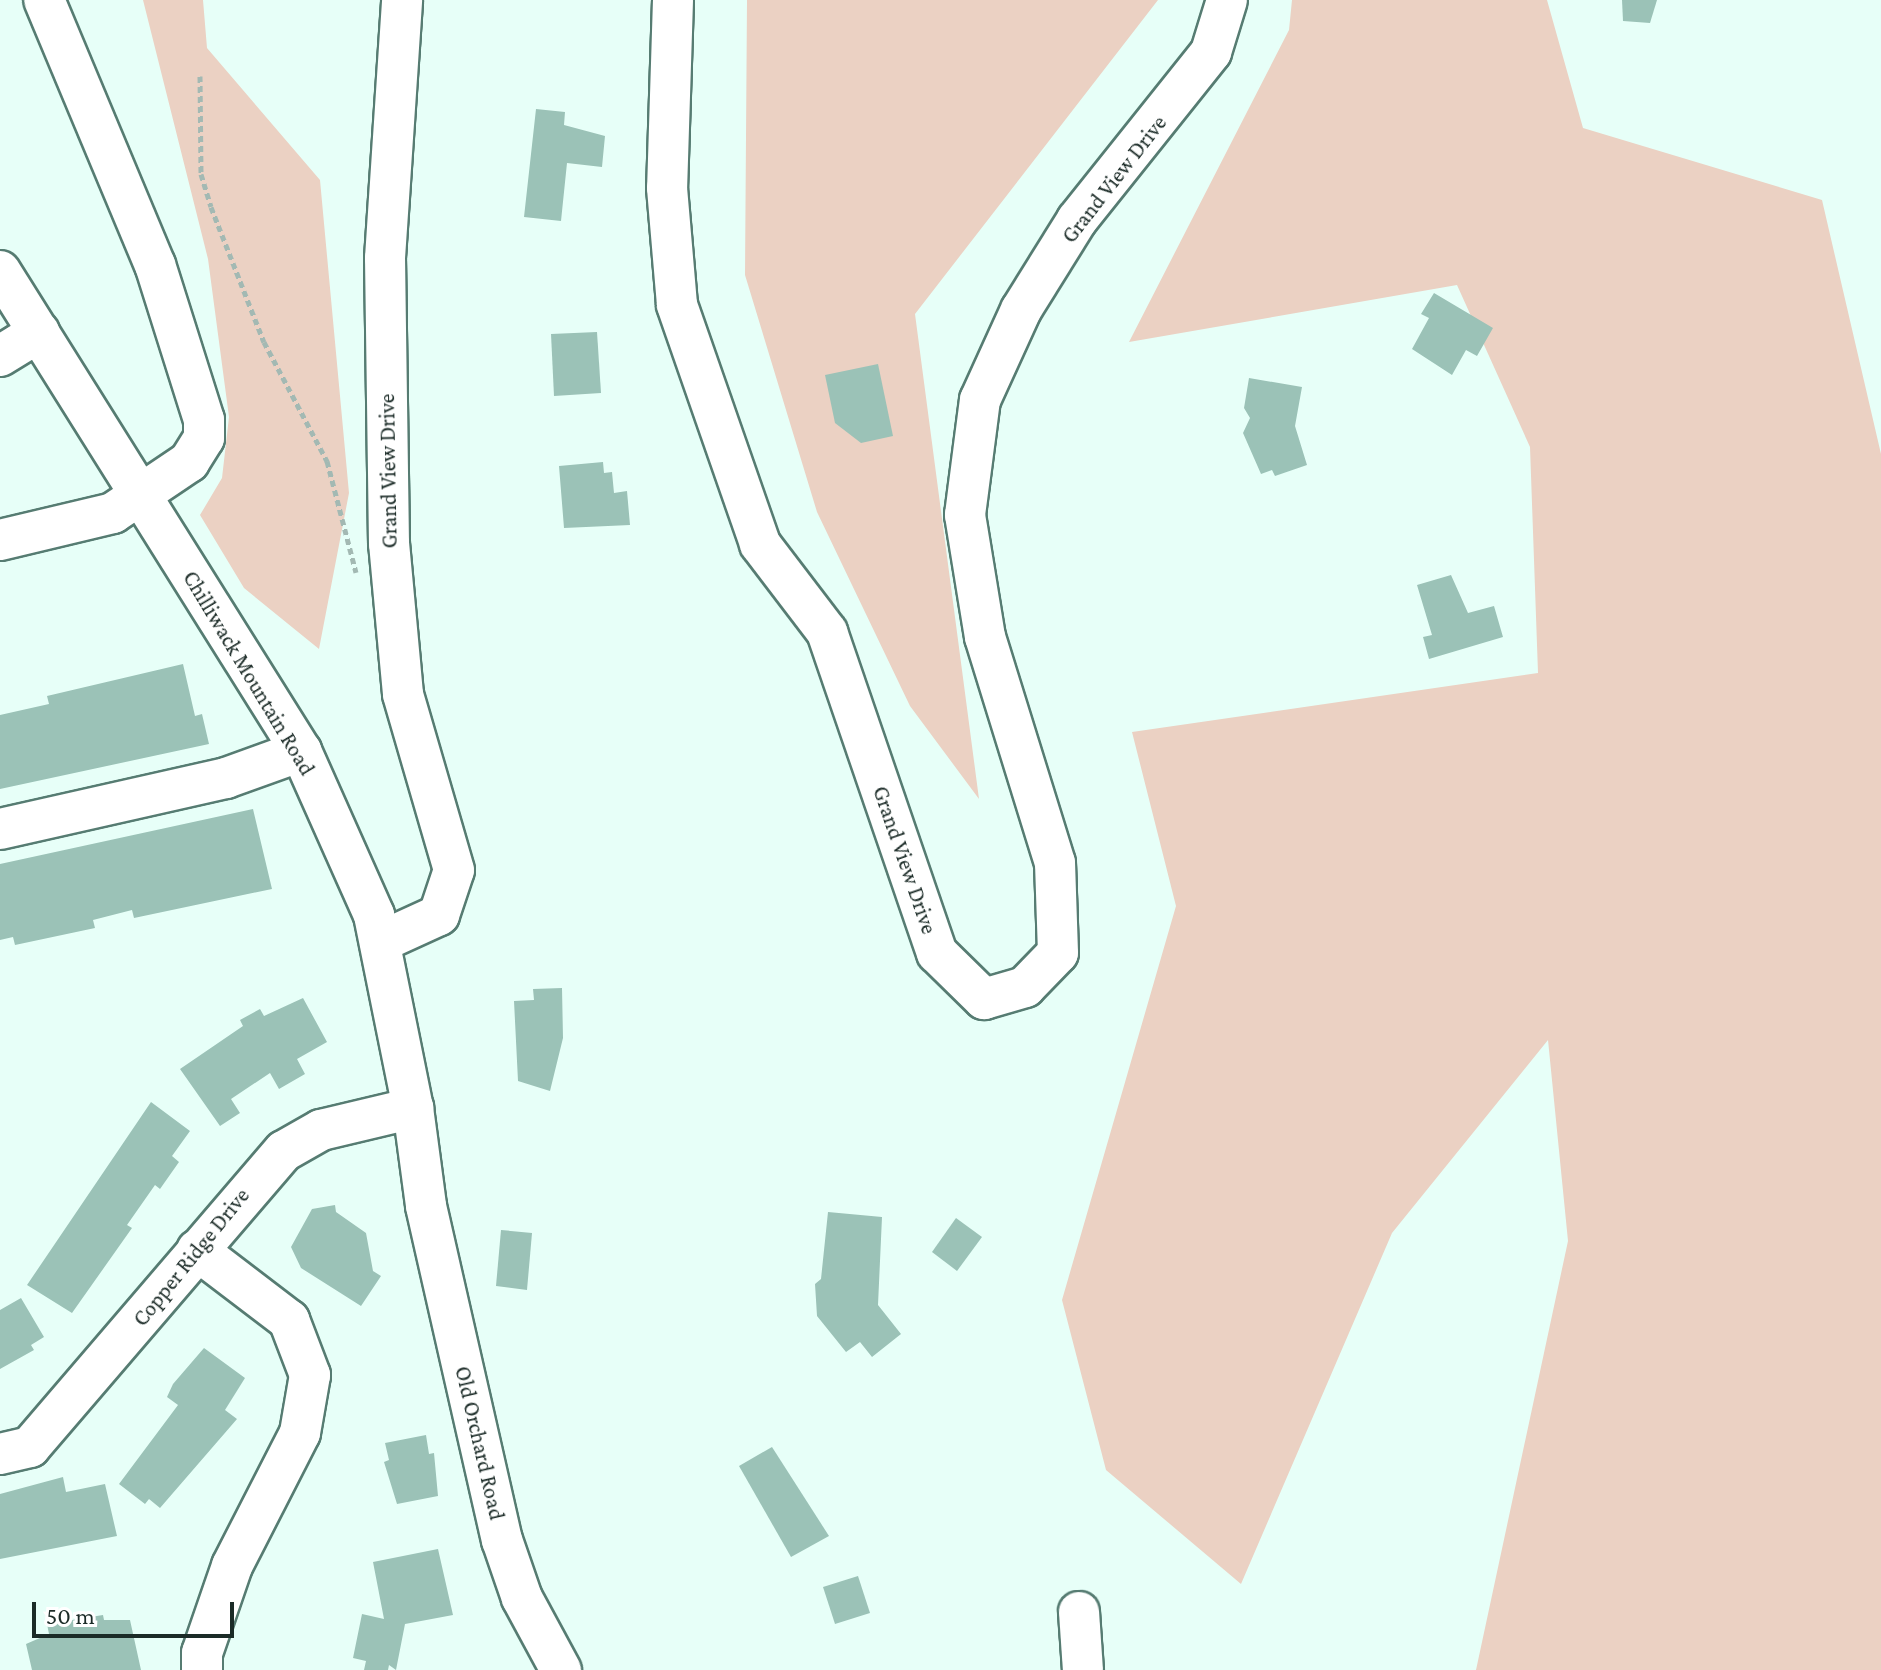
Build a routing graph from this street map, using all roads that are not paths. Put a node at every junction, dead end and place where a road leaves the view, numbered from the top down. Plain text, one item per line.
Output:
1 (44, 0) edge
2 (402, 0) edge
3 (673, 0) edge
4 (1227, 0) edge
5 (0, 271) edge
6 (39, 332) junction
7 (0, 356) edge
8 (140, 495) junction
9 (0, 540) edge
10 (301, 751) junction
11 (0, 829) edge
12 (380, 942) junction
13 (413, 1108) junction
14 (426, 1206) joint
15 (197, 1250) junction
16 (0, 1454) edge
17 (1079, 1612) dead end
18 (202, 1670) edge
19 (561, 1670) edge
20 (1083, 1670) edge

1 - 8 street
2 - 12 street, Grand View Drive
3 - 4 street, Grand View Drive
5 - 6 street, Chilliwack Mountain Road
6 - 7 street
6 - 8 street, Chilliwack Mountain Road
8 - 9 street
8 - 10 street, Chilliwack Mountain Road
10 - 11 street
10 - 12 street, Chilliwack Mountain Road
12 - 13 street, Chilliwack Mountain Road
13 - 14 street, Chilliwack Mountain Road
13 - 15 street, Copper Ridge Drive
14 - 19 street, Old Orchard Road
15 - 16 street, Copper Ridge Drive
15 - 18 street
17 - 20 street

